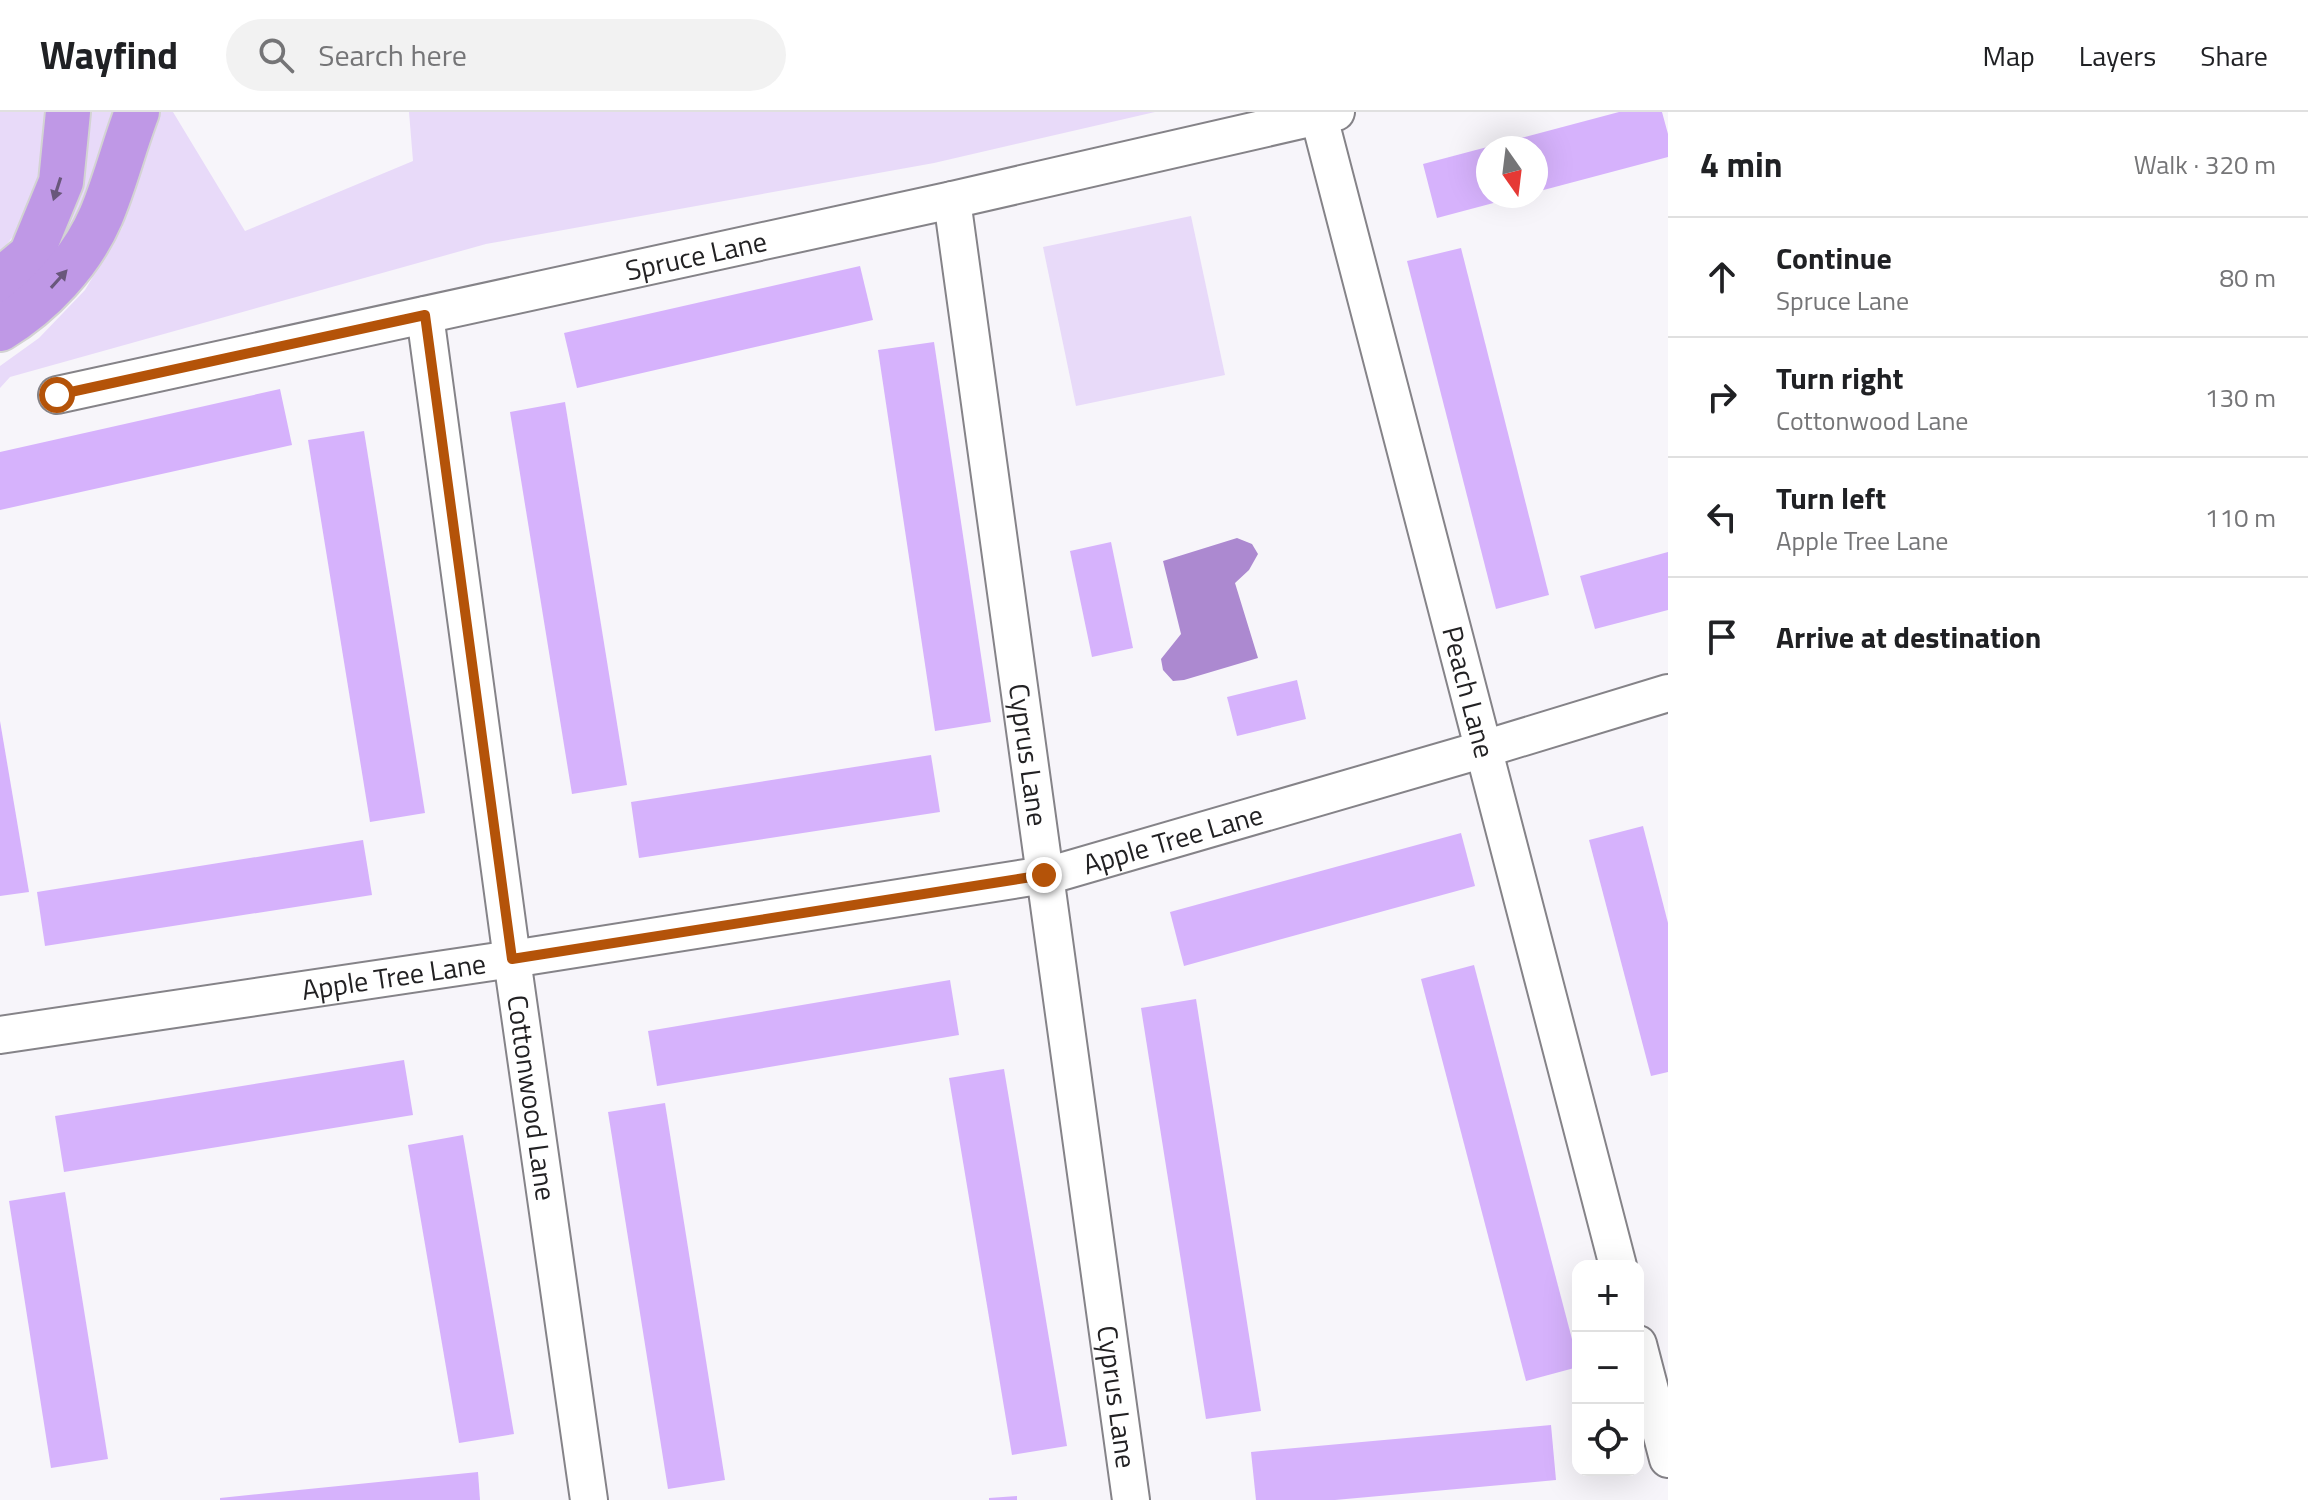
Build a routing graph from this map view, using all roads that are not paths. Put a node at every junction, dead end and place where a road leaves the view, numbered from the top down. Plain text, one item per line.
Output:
1 (68, 112) edge
2 (137, 112) edge
3 (1327, 114) edge
4 (952, 200) junction
5 (0, 281) edge
6 (425, 315) junction
7 (0, 329) edge
8 (57, 395) dead end
9 (1668, 693) edge
10 (1484, 749) junction
11 (1044, 875) junction
12 (512, 959) junction
13 (0, 1035) edge
14 (1616, 1260) edge
15 (1644, 1367) edge
16 (1668, 1459) edge
17 (589, 1500) edge
18 (1131, 1500) edge

1 -> 5 highway
7 -> 2 highway
3 - 4 street, Spruce Lane
3 - 10 street, Peach Lane
4 - 6 street, Spruce Lane
4 - 11 street, Cyprus Lane
6 - 8 street, Spruce Lane
6 - 12 street, Cottonwood Lane
9 - 10 street, Apple Tree Lane
10 - 11 street, Apple Tree Lane
10 - 14 street, Peach Lane
11 - 12 street, Apple Tree Lane
11 - 18 street, Cyprus Lane
12 - 13 street, Apple Tree Lane
12 - 17 street, Cottonwood Lane
15 - 16 street

